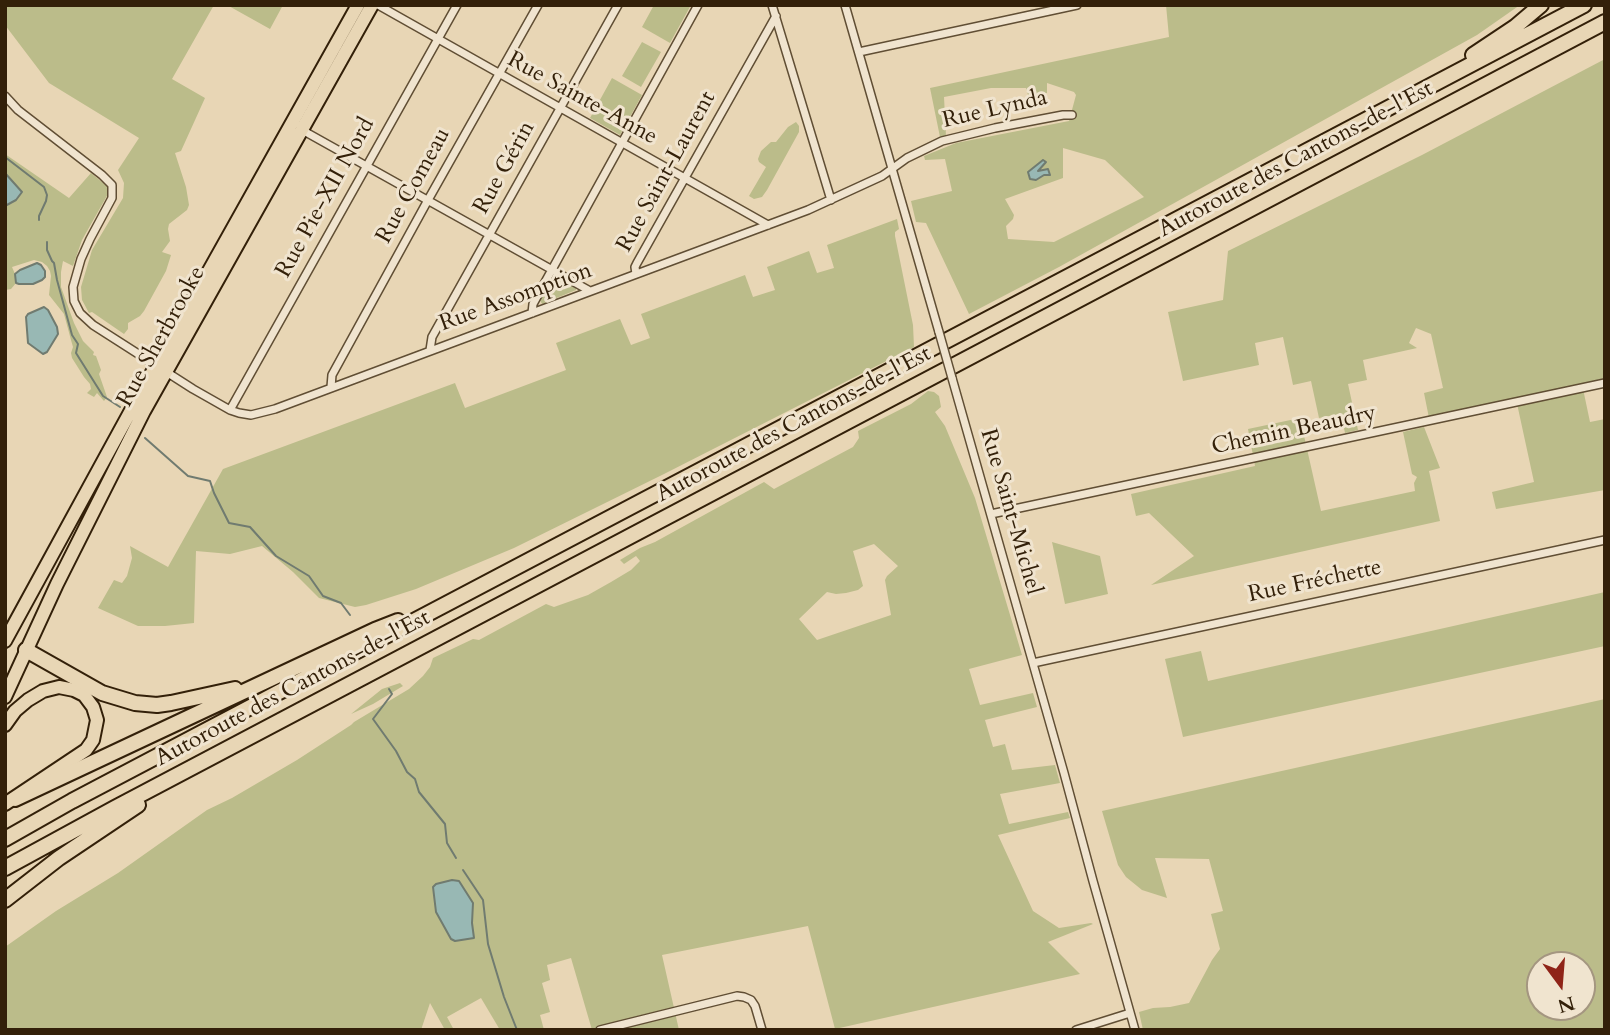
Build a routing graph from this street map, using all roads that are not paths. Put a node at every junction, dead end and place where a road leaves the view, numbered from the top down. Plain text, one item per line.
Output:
1 (358, 5) edge
2 (372, 5) edge
3 (378, 5) edge
4 (457, 5) edge
5 (538, 5) edge
6 (618, 5) edge
7 (698, 5) edge
8 (772, 5) edge
9 (845, 5) edge
10 (1077, 5) edge
11 (1541, 5) edge
12 (1584, 5) edge
13 (776, 16) junction
14 (1605, 22) edge
15 (438, 40) junction
16 (859, 52) junction
17 (499, 74) junction
18 (1432, 85) junction
19 (5, 96) edge
20 (561, 108) junction
21 (1072, 115) dead end
22 (302, 130) junction
23 (622, 144) junction
24 (366, 166) junction
25 (892, 168) junction
26 (685, 178) junction
27 (428, 200) junction
28 (831, 200) junction
29 (768, 225) junction
30 (490, 235) junction
31 (552, 270) junction
32 (636, 274) junction
33 (590, 291) junction
34 (532, 313) junction
35 (430, 350) junction
36 (161, 369) junction
37 (1605, 383) edge
38 (331, 387) junction
39 (230, 410) junction
40 (991, 514) junction
41 (1605, 540) edge
42 (42, 575) junction
43 (57, 584) junction
44 (458, 599) junction
45 (5, 641) edge
46 (26, 650) junction
47 (1033, 663) junction
48 (260, 683) junction
49 (5, 697) edge
50 (5, 725) edge
51 (203, 762) junction
52 (10, 801) edge
53 (5, 839) edge
54 (5, 868) edge
55 (5, 900) edge
56 (1130, 1013) junction
57 (600, 1030) edge
58 (762, 1030) edge
59 (1076, 1030) edge
60 (1135, 1030) edge

1 - 36 main road, Rue Sherbrooke
2 - 22 main road, Rue Sherbrooke
3 - 15 street, Rue Sainte-Anne
4 - 15 street, Rue Pie-XII Nord
5 - 17 street, Rue Comeau
6 - 20 street, Rue Gérin
7 - 23 street
8 - 13 street
9 - 16 street, Rue Saint-Michel
10 - 16 street
11 - 18 highway
12 - 18 highway, Autoroute des Cantons-de-l'Est
13 - 26 street, Rue Saint-Laurent
13 - 28 street
14 - 51 highway, Autoroute des Cantons-de-l'Est
15 - 17 street, Rue Sainte-Anne
15 - 24 street, Rue Pie-XII Nord
16 - 25 street, Rue Saint-Michel
17 - 20 street, Rue Sainte-Anne
17 - 27 street, Rue Comeau
18 - 44 highway, Autoroute des Cantons-de-l'Est
19 - 36 street, Rue Assomption
20 - 23 street, Rue Sainte-Anne
20 - 30 street, Rue Gérin
21 - 25 street, Rue Lynda
22 - 24 street
22 - 36 main road, Rue Sherbrooke
23 - 26 street, Rue Sainte-Anne
23 - 31 street
24 - 27 street
24 - 39 street, Rue Pie-XII Nord
25 - 28 street, Rue Assomption
25 - 40 street, Rue Saint-Michel, bridge
26 - 29 street, Rue Sainte-Anne
26 - 32 street, Rue Saint-Laurent
27 - 30 street
27 - 38 street, Rue Comeau
28 - 29 street, Rue Assomption
29 - 32 street, Rue Assomption
30 - 31 street
30 - 35 street, Rue Gérin
31 - 33 street
31 - 34 street
32 - 33 street, Rue Assomption
33 - 34 street, Rue Assomption
34 - 35 street, Rue Assomption
35 - 38 street, Rue Assomption
36 - 39 street, Rue Assomption
36 - 42 main road, Rue Sherbrooke
36 - 43 main road, Rue Sherbrooke
37 - 40 street, Chemin Beaudry
38 - 39 street, Rue Assomption
40 - 47 street, Rue Saint-Michel
41 - 47 street, Rue Fréchette
42 - 43 main road
42 - 45 main road, Rue Sherbrooke
43 - 46 main road, Rue Sherbrooke
44 - 48 highway
44 - 53 highway, Autoroute des Cantons-de-l'Est
45 - 46 main road
46 - 48 highway
46 - 49 main road, Rue Sherbrooke
47 - 56 street, Rue Saint-Michel
48 - 52 highway
50 - 52 main road
51 - 54 highway, Autoroute des Cantons-de-l'Est
51 - 55 highway
56 - 59 street
56 - 60 street, Rue Saint-Michel
57 - 58 street

